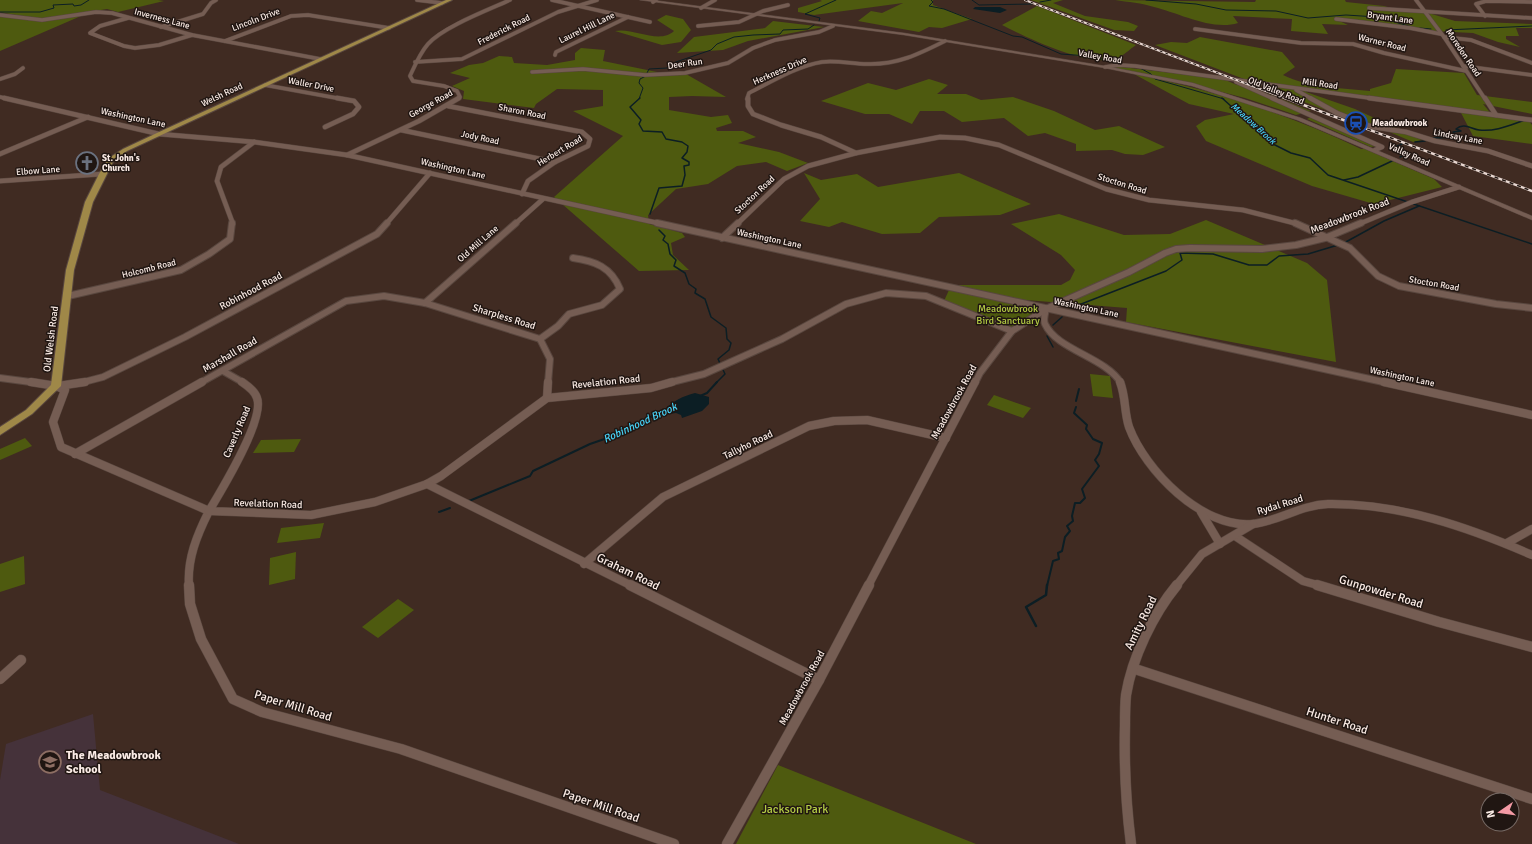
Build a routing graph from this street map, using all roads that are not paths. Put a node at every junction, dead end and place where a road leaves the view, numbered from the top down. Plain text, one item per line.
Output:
1 (216, 0) edge
2 (417, 0) edge
3 (450, 0) edge
4 (510, 0) edge
5 (552, 0) edge
6 (597, 0) edge
7 (642, 0) edge
8 (715, 0) edge
9 (1416, 0) edge
10 (654, 1) edge
11 (1532, 2) edge
12 (442, 4) junction
13 (788, 5) dead end
14 (576, 6) junction
15 (701, 8) junction
16 (1369, 8) dead end
17 (1424, 10) junction
18 (0, 15) edge
19 (754, 15) junction
20 (1485, 16) junction
21 (628, 17) junction
22 (128, 18) junction
23 (1532, 18) edge
24 (1336, 19) dead end
25 (650, 22) dead end
26 (698, 26) dead end
27 (833, 26) junction
28 (160, 27) junction
29 (389, 28) junction
30 (1195, 29) dead end
31 (192, 35) junction
32 (1443, 36) junction
33 (224, 41) junction
34 (945, 41) junction
35 (555, 55) dead end
36 (320, 59) junction
37 (415, 62) junction
38 (1532, 63) edge
39 (1463, 66) junction
40 (23, 68) dead end
41 (1106, 68) junction
42 (1466, 71) junction
43 (532, 72) dead end
44 (1532, 75) edge
45 (0, 79) edge
46 (1237, 80) junction
47 (265, 85) junction
48 (1293, 88) junction
49 (0, 97) edge
50 (448, 106) junction
51 (1313, 115) junction
52 (1496, 115) junction
53 (88, 117) junction
54 (1299, 119) junction
55 (1532, 120) edge
56 (325, 127) dead end
57 (401, 130) junction
58 (159, 134) junction
59 (590, 139) joint
60 (254, 142) junction
61 (1375, 150) junction
62 (856, 153) junction
63 (0, 154) edge
64 (347, 155) junction
65 (1515, 160) junction
66 (555, 162) junction
67 (1532, 163) edge
68 (1532, 166) edge
69 (430, 173) junction
70 (102, 174) junction
71 (0, 181) edge
72 (1460, 187) junction
73 (522, 194) junction
74 (543, 199) junction
75 (1532, 218) edge
76 (722, 238) junction
77 (1325, 238) junction
78 (573, 258) dead end
79 (70, 270) joint
80 (68, 296) junction
81 (402, 298) joint
82 (425, 303) junction
83 (1532, 308) edge
84 (1046, 309) junction
85 (1012, 332) junction
86 (540, 338) junction
87 (223, 370) junction
88 (0, 378) edge
89 (56, 386) junction
90 (547, 398) junction
91 (1532, 415) edge
92 (0, 432) edge
93 (946, 438) junction
94 (75, 454) junction
95 (427, 484) junction
96 (1199, 510) junction
97 (209, 511) junction
98 (1252, 524) junction
99 (1532, 529) edge
100 (1235, 536) junction
101 (1507, 543) junction
102 (1220, 544) junction
103 (1532, 555) edge
104 (584, 564) junction
105 (1532, 648) edge
106 (21, 660) dead end
107 (1134, 669) junction
108 (0, 679) edge
109 (819, 680) junction
110 (1532, 799) edge
111 (674, 844) edge
112 (727, 844) edge
113 (1131, 844) edge

1 - 28 street
2 - 12 street
3 - 12 main road, Welsh Road
4 - 37 street, George Road
5 - 14 street
6 - 14 street, Frederick Road
7 - 10 main road, Valley Road
8 - 15 street
9 - 17 street, Moredon Road
10 - 15 main road, Valley Road
11 - 20 street
12 - 29 main road, Welsh Road
13 - 19 street
14 - 21 street
14 - 37 street, Frederick Road
15 - 19 main road, Valley Road
16 - 17 street
17 - 20 street
17 - 32 street, Moredon Road
18 - 22 street, Inverness Lane
19 - 26 street
19 - 27 main road, Valley Road
20 - 23 street
21 - 25 street
21 - 35 street, Laurel Hill Lane
22 - 28 street, Inverness Lane
22 - 31 street
24 - 32 street, Bryant Lane
27 - 34 main road, Valley Road
27 - 43 street, Deer Run
28 - 31 street, Inverness Lane
29 - 33 street, Lincoln Drive
29 - 36 main road, Welsh Road
30 - 42 street, Warner Road
31 - 33 street, Inverness Lane
32 - 38 street, Bryant Lane
32 - 39 street, Moredon Road
33 - 36 street, Inverness Lane
34 - 41 main road, Valley Road
34 - 62 street, Herkness Drive
36 - 47 main road, Welsh Road
37 - 50 street, George Road
39 - 42 street, Moredon Road
39 - 44 street
40 - 45 street
41 - 46 street, Mill Road
41 - 54 main road, Valley Road
42 - 52 street, Moredon Road
46 - 48 street, Mill Road
46 - 51 street, Old Valley Road
47 - 56 street, Waller Drive
47 - 58 main road, Welsh Road
48 - 52 street, Mill Road
48 - 65 street, Lindsay Lane
49 - 53 street, Washington Lane
50 - 57 street, George Road
50 - 59 street, Sharon Road
51 - 54 street, Old Valley Road
51 - 61 street, Old Valley Road
52 - 55 street, Mill Road
53 - 58 street, Washington Lane
53 - 63 street
54 - 61 main road, Valley Road
57 - 64 street, George Road
57 - 66 street, Jody Road
58 - 60 street, Washington Lane
58 - 70 main road, Welsh Road
59 - 66 street, Herbert Road
60 - 64 street, Washington Lane
60 - 80 street, Holcomb Road
61 - 72 main road, Valley Road
62 - 76 street, Stocton Road
62 - 77 street, Stocton Road
64 - 69 street, Washington Lane
65 - 67 street
65 - 68 street, Lindsay Lane
66 - 73 street, Herbert Road
69 - 73 street, Washington Lane
69 - 89 street, Robinhood Road
70 - 71 street, Elbow Lane
70 - 79 main road, Welsh Road
72 - 75 main road, Valley Road
72 - 77 street, Meadowbrook Road
73 - 74 street, Washington Lane
74 - 76 street, Washington Lane
74 - 82 street, Old Mill Lane
76 - 84 street, Washington Lane
77 - 83 street, Stocton Road
77 - 84 street, Meadowbrook Road
78 - 86 street
79 - 80 main road, Old Welsh Road
80 - 89 main road, Old Welsh Road
81 - 82 street, Sharpless Road
81 - 87 street, Marshall Road
82 - 86 street, Sharpless Road
84 - 85 street, Meadowbrook Road
84 - 91 street, Washington Lane
84 - 96 street, Rydal Road
85 - 90 street, Revelation Road
85 - 93 street, Meadowbrook Road
86 - 90 street, Sharpless Road
87 - 94 street, Marshall Road
87 - 97 street, Caverly Road
88 - 89 street
89 - 92 main road, Old Welsh Road
89 - 94 street
90 - 95 street, Revelation Road
93 - 104 street, Tallyho Road
93 - 109 street, Meadowbrook Road
94 - 97 street
95 - 97 street, Revelation Road
95 - 104 street, Graham Road
96 - 98 street, Rydal Road
96 - 102 street
97 - 111 street, Paper Mill Road
98 - 100 street, Amity Road
98 - 101 street, Rydal Road
99 - 101 street
100 - 102 street, Amity Road
100 - 105 street, Gunpowder Road
101 - 103 street, Rydal Road
102 - 107 street, Amity Road
104 - 109 street, Graham Road
106 - 108 street
107 - 110 street, Hunter Road
107 - 113 street, Amity Road
109 - 112 street, Meadowbrook Road

